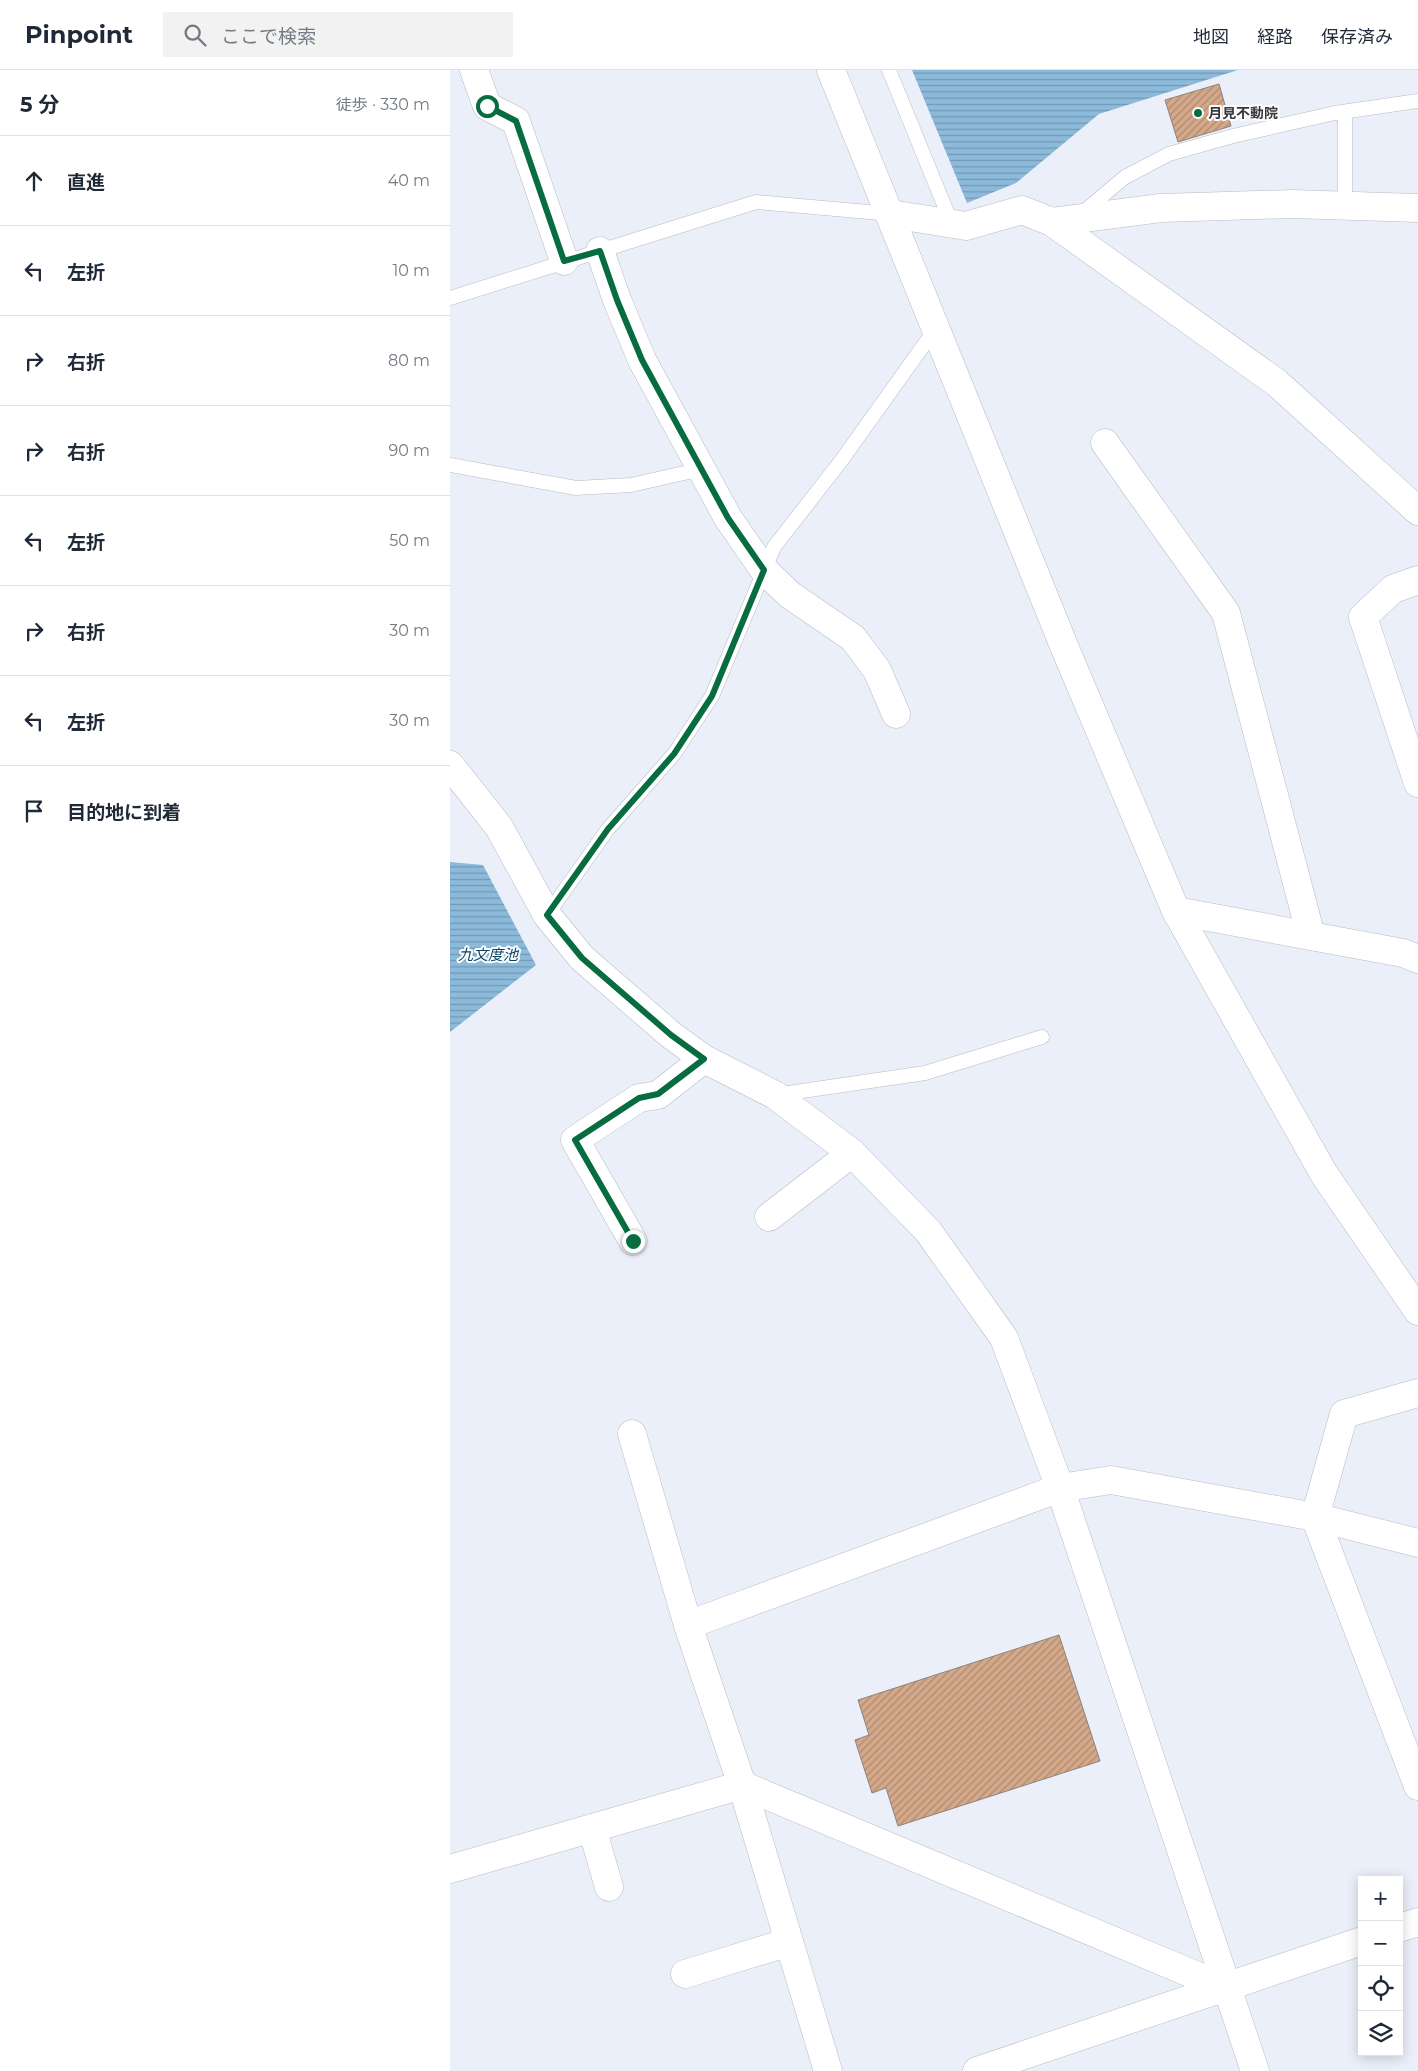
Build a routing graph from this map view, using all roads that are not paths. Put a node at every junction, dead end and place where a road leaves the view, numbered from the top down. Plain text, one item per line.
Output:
1 (474, 70) edge
2 (831, 70) edge
3 (889, 70) edge
4 (1418, 101) edge
5 (1345, 112) junction
6 (1345, 206) junction
7 (1418, 208) edge
8 (891, 214) junction
9 (1064, 220) junction
10 (951, 222) junction
11 (600, 251) junction
12 (564, 261) junction
13 (450, 298) edge
14 (936, 328) junction
15 (1104, 443) dead end
16 (450, 465) edge
17 (702, 470) junction
18 (1416, 508) edge
19 (764, 570) junction
20 (1418, 580) edge
21 (896, 714) dead end
22 (450, 765) edge
23 (1418, 783) edge
24 (1176, 911) junction
25 (547, 915) junction
26 (1311, 936) junction
27 (1418, 959) edge
28 (1042, 1037) dead end
29 (704, 1059) junction
30 (775, 1095) junction
31 (852, 1153) junction
32 (769, 1217) dead end
33 (633, 1241) dead end
34 (1418, 1312) edge
35 (1418, 1393) edge
36 (632, 1434) dead end
37 (1060, 1488) junction
38 (1315, 1518) junction
39 (1418, 1543) edge
40 (688, 1625) junction
41 (742, 1785) junction
42 (1418, 1786) edge
43 (592, 1828) junction
44 (450, 1869) edge
45 (609, 1887) dead end
46 (1418, 1922) edge
47 (1403, 1927) edge
48 (789, 1942) junction
49 (1358, 1942) edge
50 (685, 1974) dead end
51 (1226, 1988) junction
52 (828, 2071) edge
53 (978, 2071) edge
54 (1255, 2071) edge

1 - 12 street
2 - 8 street
3 - 10 lane
4 - 5 lane
5 - 6 lane
5 - 9 lane
6 - 7 street
6 - 9 street
8 - 10 street
8 - 11 lane
8 - 14 street
9 - 10 street
9 - 18 street
11 - 12 lane
11 - 17 street
12 - 13 lane
14 - 19 lane
14 - 24 street
15 - 26 street
16 - 17 lane
17 - 19 street
19 - 21 street
19 - 25 lane
20 - 23 street
22 - 25 street
24 - 26 street
24 - 34 street
25 - 29 street
26 - 27 street
28 - 30 lane
29 - 30 street
29 - 33 street
30 - 31 street
31 - 32 street
31 - 37 street
35 - 38 street
36 - 40 street
37 - 38 street
37 - 40 street
37 - 51 street
38 - 39 street
38 - 42 street
40 - 41 street
41 - 43 street
41 - 48 street
41 - 51 street
43 - 44 street
43 - 45 street
46 - 47 street
48 - 50 street
48 - 52 street
49 - 51 street
51 - 53 street
51 - 54 street

